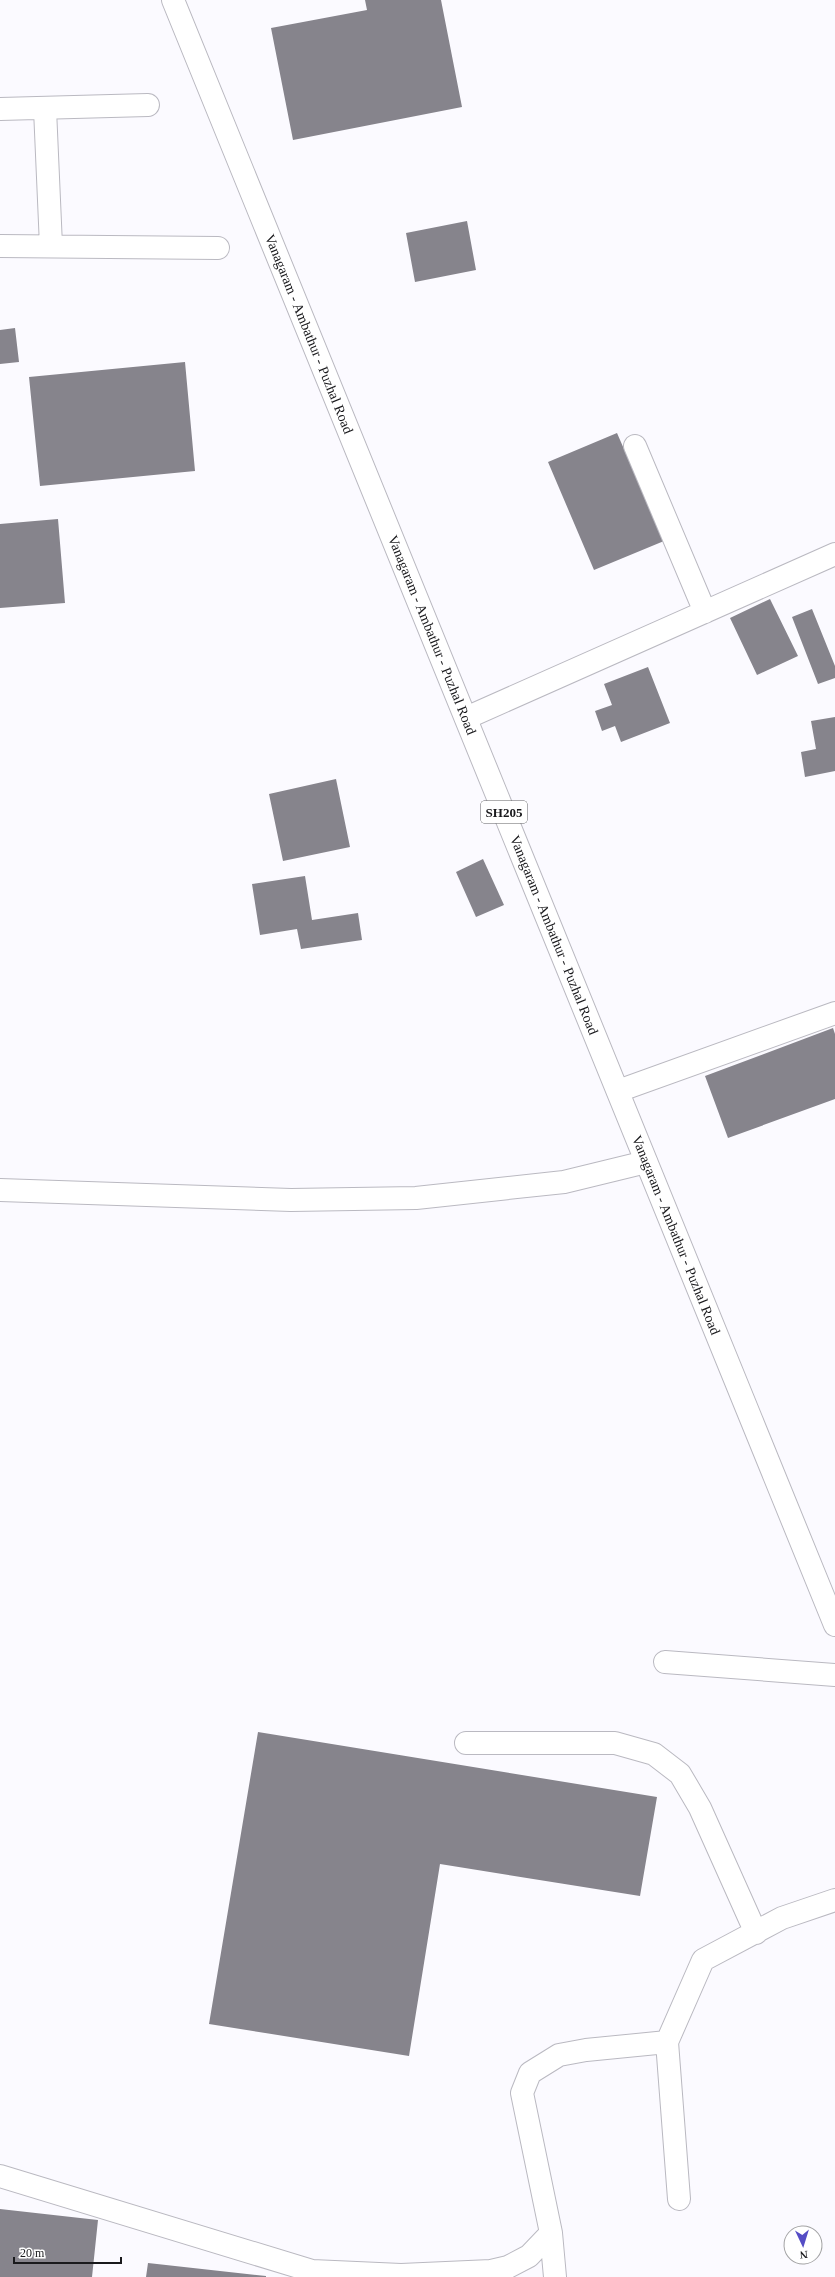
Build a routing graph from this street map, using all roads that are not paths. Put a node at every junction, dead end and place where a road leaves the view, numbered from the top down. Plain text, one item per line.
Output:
1 (173, 0) edge
2 (148, 105) dead end
3 (0, 109) edge
4 (45, 109) junction
5 (0, 246) edge
6 (51, 246) junction
7 (218, 248) dead end
8 (635, 446) dead end
9 (835, 554) edge
10 (705, 612) junction
11 (466, 718) junction
12 (835, 1013) edge
13 (618, 1091) junction
14 (646, 1162) junction
15 (0, 1190) edge
16 (835, 1625) edge
17 (665, 1662) dead end
18 (835, 1675) edge
19 (466, 1743) dead end
20 (835, 1900) edge
21 (756, 1933) junction
22 (667, 2042) junction
23 (0, 2176) edge
24 (679, 2199) dead end
25 (551, 2233) junction
26 (555, 2277) edge

1 - 11 main road, Vanagaram - Ambathur - Puzhal Road / SH205
2 - 4 main road
3 - 4 main road
4 - 6 main road
5 - 6 main road
6 - 7 main road
8 - 10 main road
9 - 10 main road
10 - 11 main road
11 - 13 main road, Vanagaram - Ambathur - Puzhal Road / SH205
12 - 13 main road
13 - 14 main road, Vanagaram - Ambathur - Puzhal Road / SH205
14 - 15 main road
14 - 16 main road, Vanagaram - Ambathur - Puzhal Road / SH205
17 - 18 main road
19 - 21 main road
20 - 21 main road
21 - 22 main road
22 - 24 main road
22 - 25 main road
23 - 25 main road
25 - 26 main road

